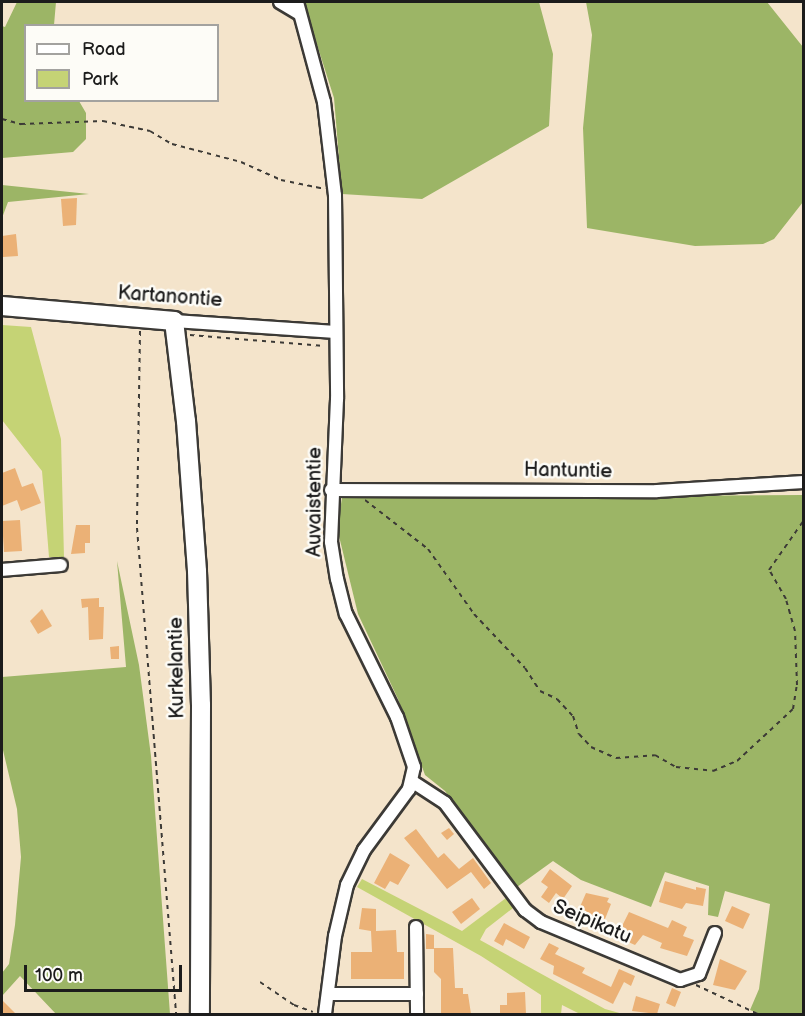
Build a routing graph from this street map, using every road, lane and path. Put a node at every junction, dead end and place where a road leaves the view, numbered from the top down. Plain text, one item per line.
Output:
1 (280, 2) edge
2 (298, 7) edge
3 (2, 119) edge
4 (335, 195) junction
5 (2, 306) edge
6 (174, 321) junction
7 (140, 331) dead end
8 (336, 332) junction
9 (195, 335) dead end
10 (337, 346) junction
11 (804, 482) edge
12 (352, 489) junction
13 (331, 490) junction
14 (804, 520) edge
15 (61, 565) dead end
16 (2, 570) edge
17 (413, 782) junction
18 (416, 927) dead end
19 (715, 933) dead end
20 (690, 979) junction
21 (260, 982) dead end
22 (417, 993) junction
23 (328, 994) junction
24 (176, 1014) edge
25 (200, 1014) edge
26 (318, 1014) edge
27 (325, 1014) edge
28 (417, 1014) edge
29 (758, 1014) edge

1 - 2 street, Auvaistentie
2 - 4 street, Auvaistentie
3 - 4 path
4 - 8 street, Auvaistentie
5 - 6 street, Kartanontie
6 - 8 street, Kartanontie
6 - 25 street, Kurkelantie
7 - 24 path
8 - 10 street, Auvaistentie
9 - 10 path
10 - 13 street, Auvaistentie
11 - 12 street, Hantuntie
12 - 13 street, Hantuntie
12 - 14 path
13 - 17 street, Auvaistentie
15 - 16 street
17 - 20 street, Seipikatu
17 - 23 street
18 - 22 street
19 - 20 street
20 - 29 path
21 - 26 path
22 - 23 street
22 - 28 street
23 - 27 street

